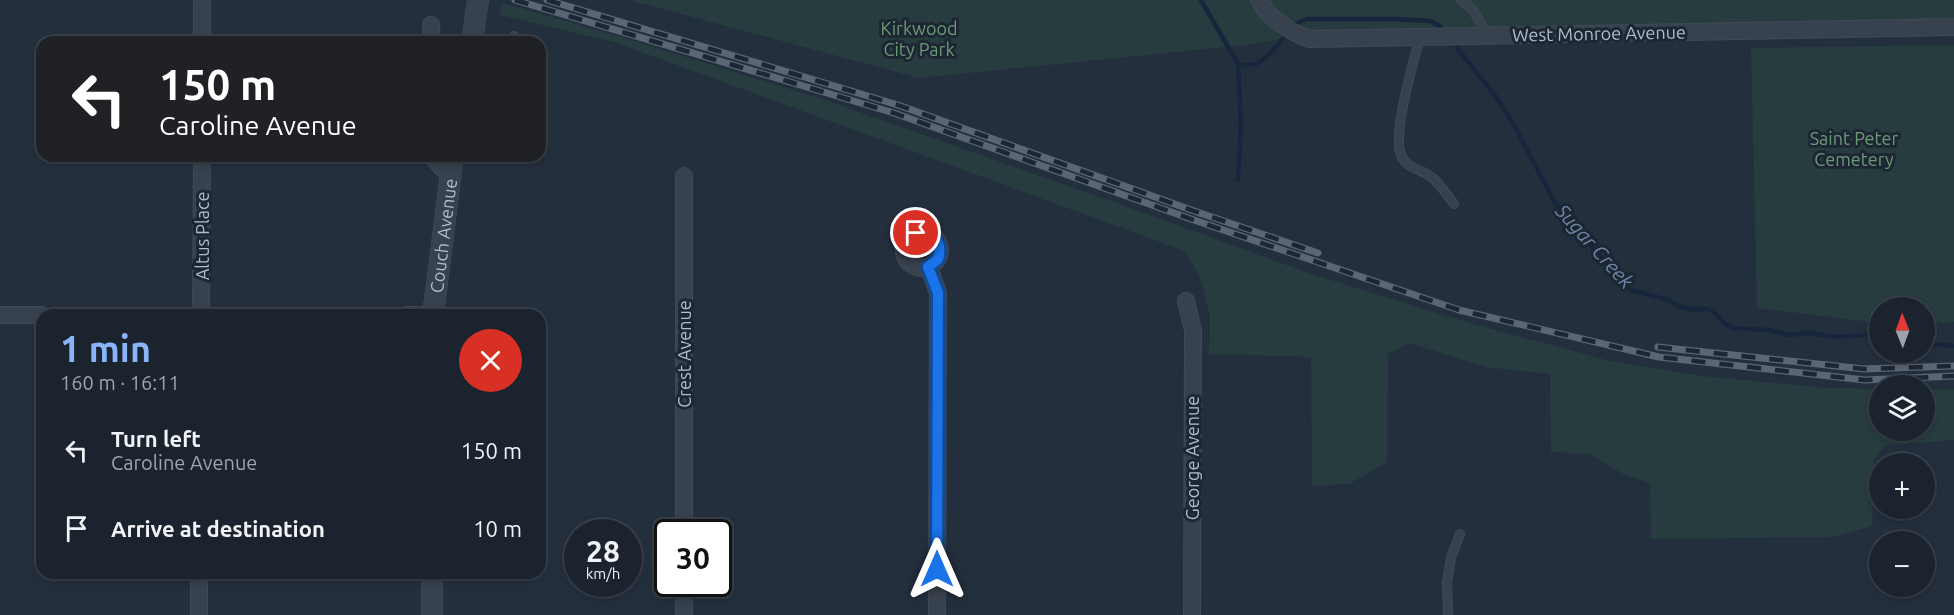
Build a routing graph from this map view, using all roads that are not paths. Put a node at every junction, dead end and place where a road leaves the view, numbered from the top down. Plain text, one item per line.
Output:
1 (478, 0) edge
2 (1259, 0) edge
3 (1461, 0) edge
4 (202, 3) dead end
5 (1954, 27) edge
6 (202, 36) edge
7 (473, 36) edge
8 (1488, 36) junction
9 (1420, 37) junction
10 (202, 162) edge
11 (448, 162) edge
12 (684, 176) dead end
13 (1454, 204) dead end
14 (928, 267) dead end
15 (1186, 301) dead end
16 (201, 309) edge
17 (434, 309) edge
18 (0, 315) edge
19 (36, 315) edge
20 (684, 519) edge
21 (1460, 534) dead end
22 (199, 579) edge
23 (432, 579) edge
24 (684, 597) edge
25 (199, 615) edge
26 (432, 615) edge
27 (684, 615) edge
28 (937, 615) edge
29 (1192, 615) edge
30 (1448, 615) edge

1 - 7 street
2 - 9 street, West Monroe Avenue
3 - 8 lane
4 - 6 street
5 - 8 street, West Monroe Avenue
8 - 9 street, West Monroe Avenue
9 - 13 lane
10 - 16 street, Altus Place
11 - 17 street, Couch Avenue
12 - 20 street, Crest Avenue
14 - 28 street
15 - 29 street, George Avenue
18 - 19 street
21 - 30 lane
22 - 25 street
23 - 26 street
24 - 27 street

